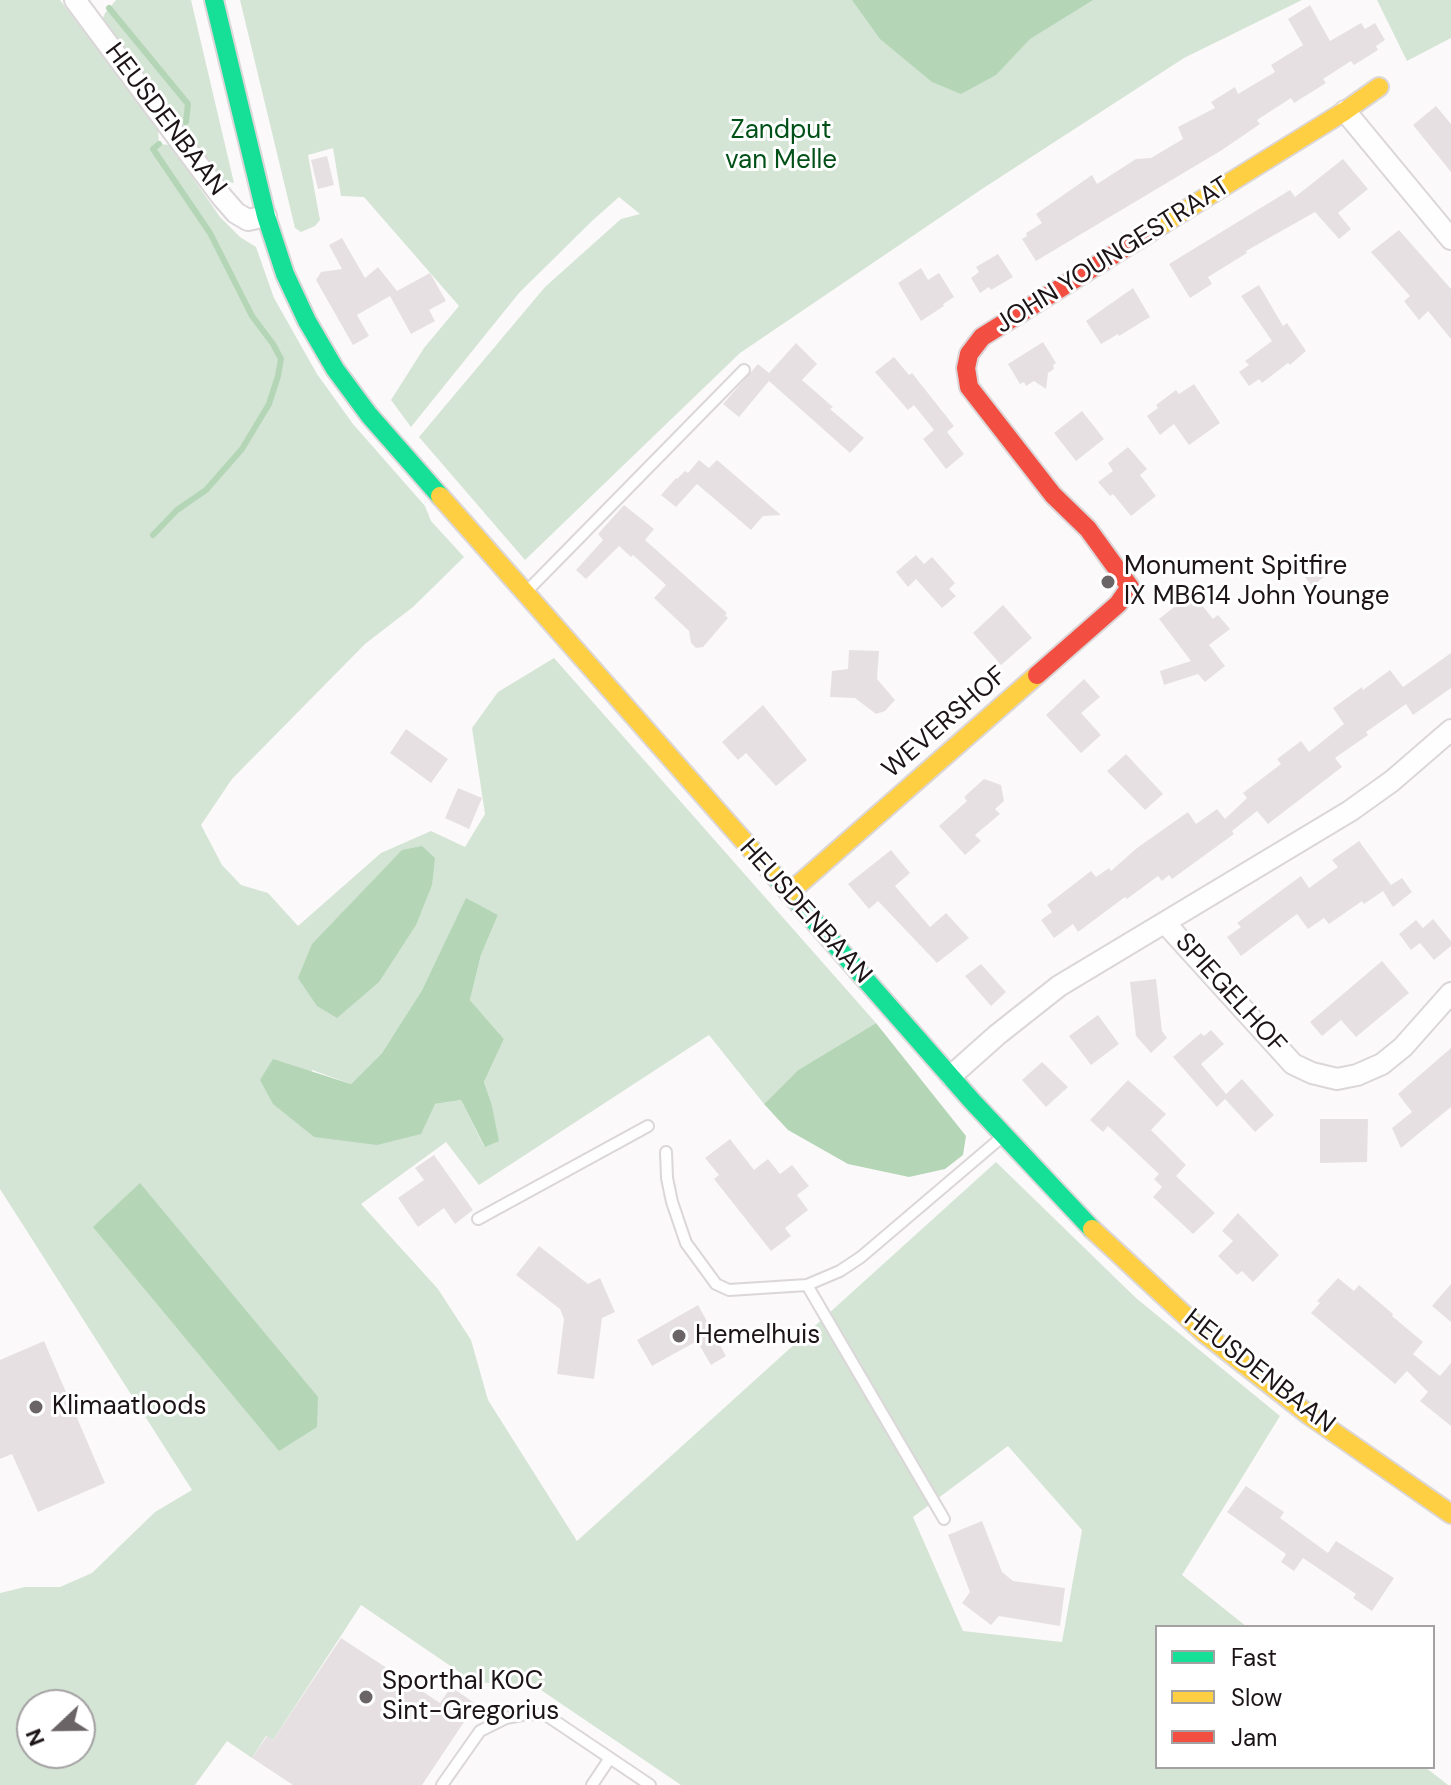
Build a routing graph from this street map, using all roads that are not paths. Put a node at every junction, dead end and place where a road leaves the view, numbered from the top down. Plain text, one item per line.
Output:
1 (75, 0) edge
2 (214, 0) edge
3 (1379, 87) dead end
4 (1345, 111) junction
5 (266, 216) junction
6 (1451, 239) edge
7 (744, 370) dead end
8 (1130, 587) joint
9 (525, 594) junction
10 (1451, 730) edge
11 (789, 893) junction
12 (1165, 923) junction
13 (1451, 993) edge
14 (951, 1076) junction
15 (648, 1126) dead end
16 (1003, 1135) junction
17 (666, 1152) dead end
18 (478, 1219) dead end
19 (807, 1285) junction
20 (1451, 1514) edge
21 (944, 1519) dead end
22 (610, 1758) junction
23 (442, 1785) edge
24 (592, 1785) edge
25 (650, 1785) edge

1 - 5 street, HEUSDENBAAN
2 - 5 main road, HEUSDENBAAN
3 - 4 main road, JOHN YOUNGESTRAAT
4 - 6 street
4 - 8 main road, JOHN YOUNGESTRAAT
5 - 9 main road, HEUSDENBAAN
7 - 9 lane
8 - 11 main road, WEVERSHOF
9 - 11 main road, HEUSDENBAAN
10 - 12 street, SPIEGELHOF
11 - 14 main road, HEUSDENBAAN
12 - 13 street, SPIEGELHOF
12 - 14 street, SPIEGELHOF
14 - 16 main road, HEUSDENBAAN
15 - 18 lane
16 - 19 lane
16 - 20 main road, HEUSDENBAAN
17 - 19 lane
19 - 21 lane
22 - 23 lane
22 - 24 lane
22 - 25 lane

